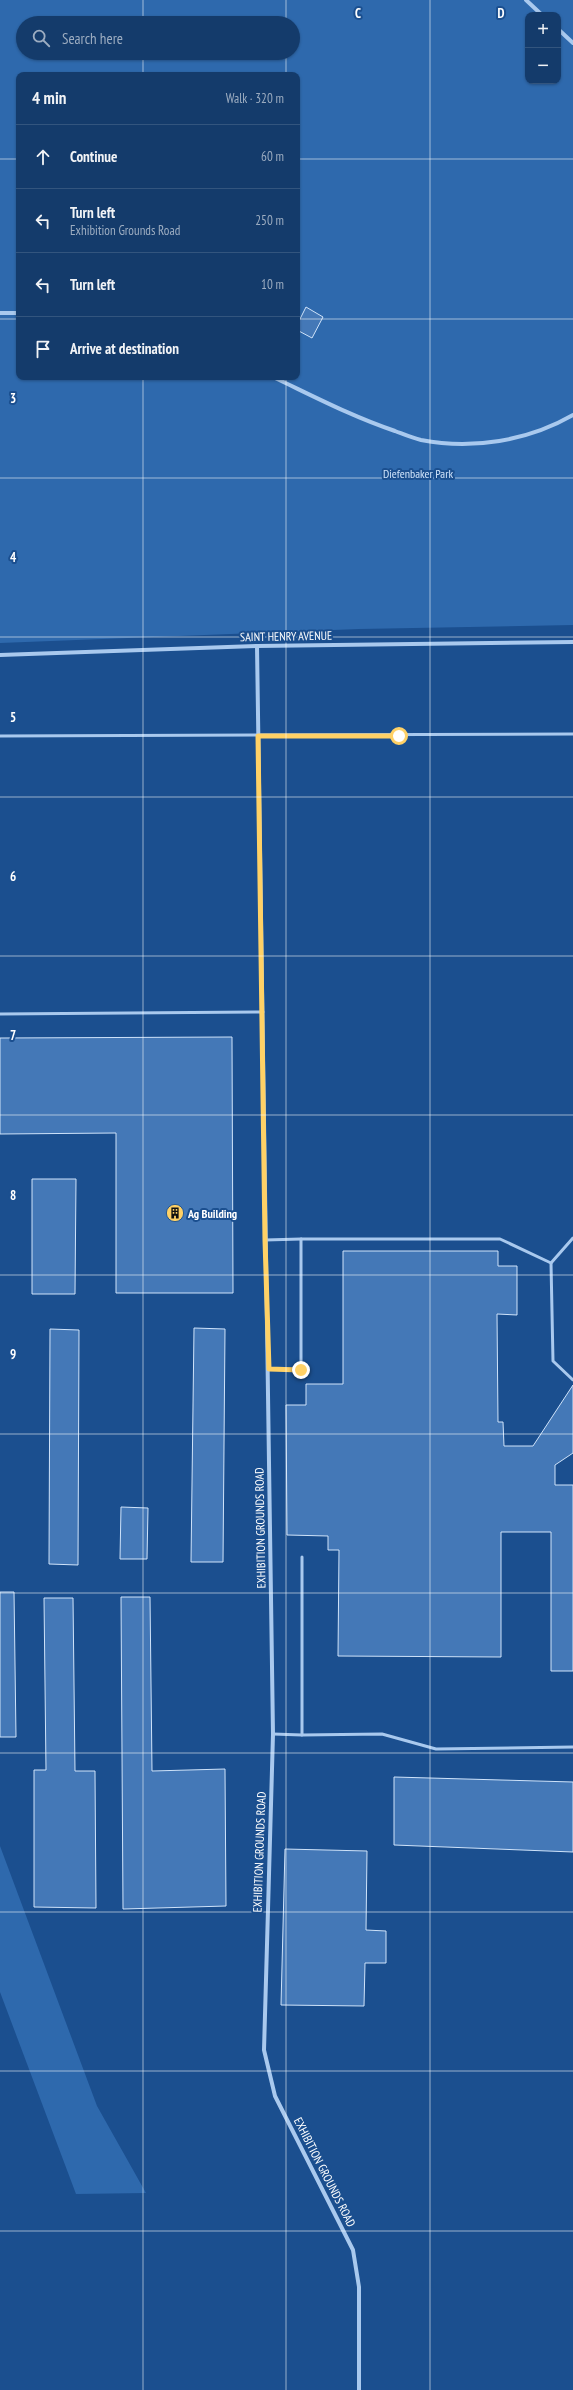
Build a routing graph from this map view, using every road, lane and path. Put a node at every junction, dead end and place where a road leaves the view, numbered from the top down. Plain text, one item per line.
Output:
1 (526, 0) edge
2 (539, 12) edge
3 (561, 32) edge
4 (573, 43) edge
5 (0, 312) edge
6 (16, 313) edge
7 (279, 380) edge
8 (573, 414) edge
9 (573, 642) edge
10 (257, 646) junction
11 (0, 654) edge
12 (573, 734) edge
13 (0, 736) edge
14 (258, 736) junction
15 (263, 1012) junction
16 (0, 1014) edge
17 (573, 1238) edge
18 (301, 1239) junction
19 (265, 1240) junction
20 (551, 1263) junction
21 (269, 1369) junction
22 (573, 1380) edge
23 (302, 1557) dead end
24 (273, 1734) junction
25 (302, 1735) junction
26 (573, 1747) edge
27 (359, 2390) edge

1 - 2 street
3 - 4 street
5 - 6 street
7 - 8 street
9 - 10 street, SAINT HENRY AVENUE
10 - 11 street, SAINT HENRY AVENUE
10 - 14 street, EXHIBITION GROUNDS ROAD
12 - 14 lane
13 - 14 lane
14 - 15 street, EXHIBITION GROUNDS ROAD
15 - 16 lane
15 - 19 street, EXHIBITION GROUNDS ROAD
17 - 20 lane
18 - 19 lane
18 - 20 lane
18 - 21 lane
19 - 21 street, EXHIBITION GROUNDS ROAD
20 - 22 lane
21 - 24 street, EXHIBITION GROUNDS ROAD
23 - 25 lane
24 - 25 lane
24 - 27 street, EXHIBITION GROUNDS ROAD
25 - 26 lane

